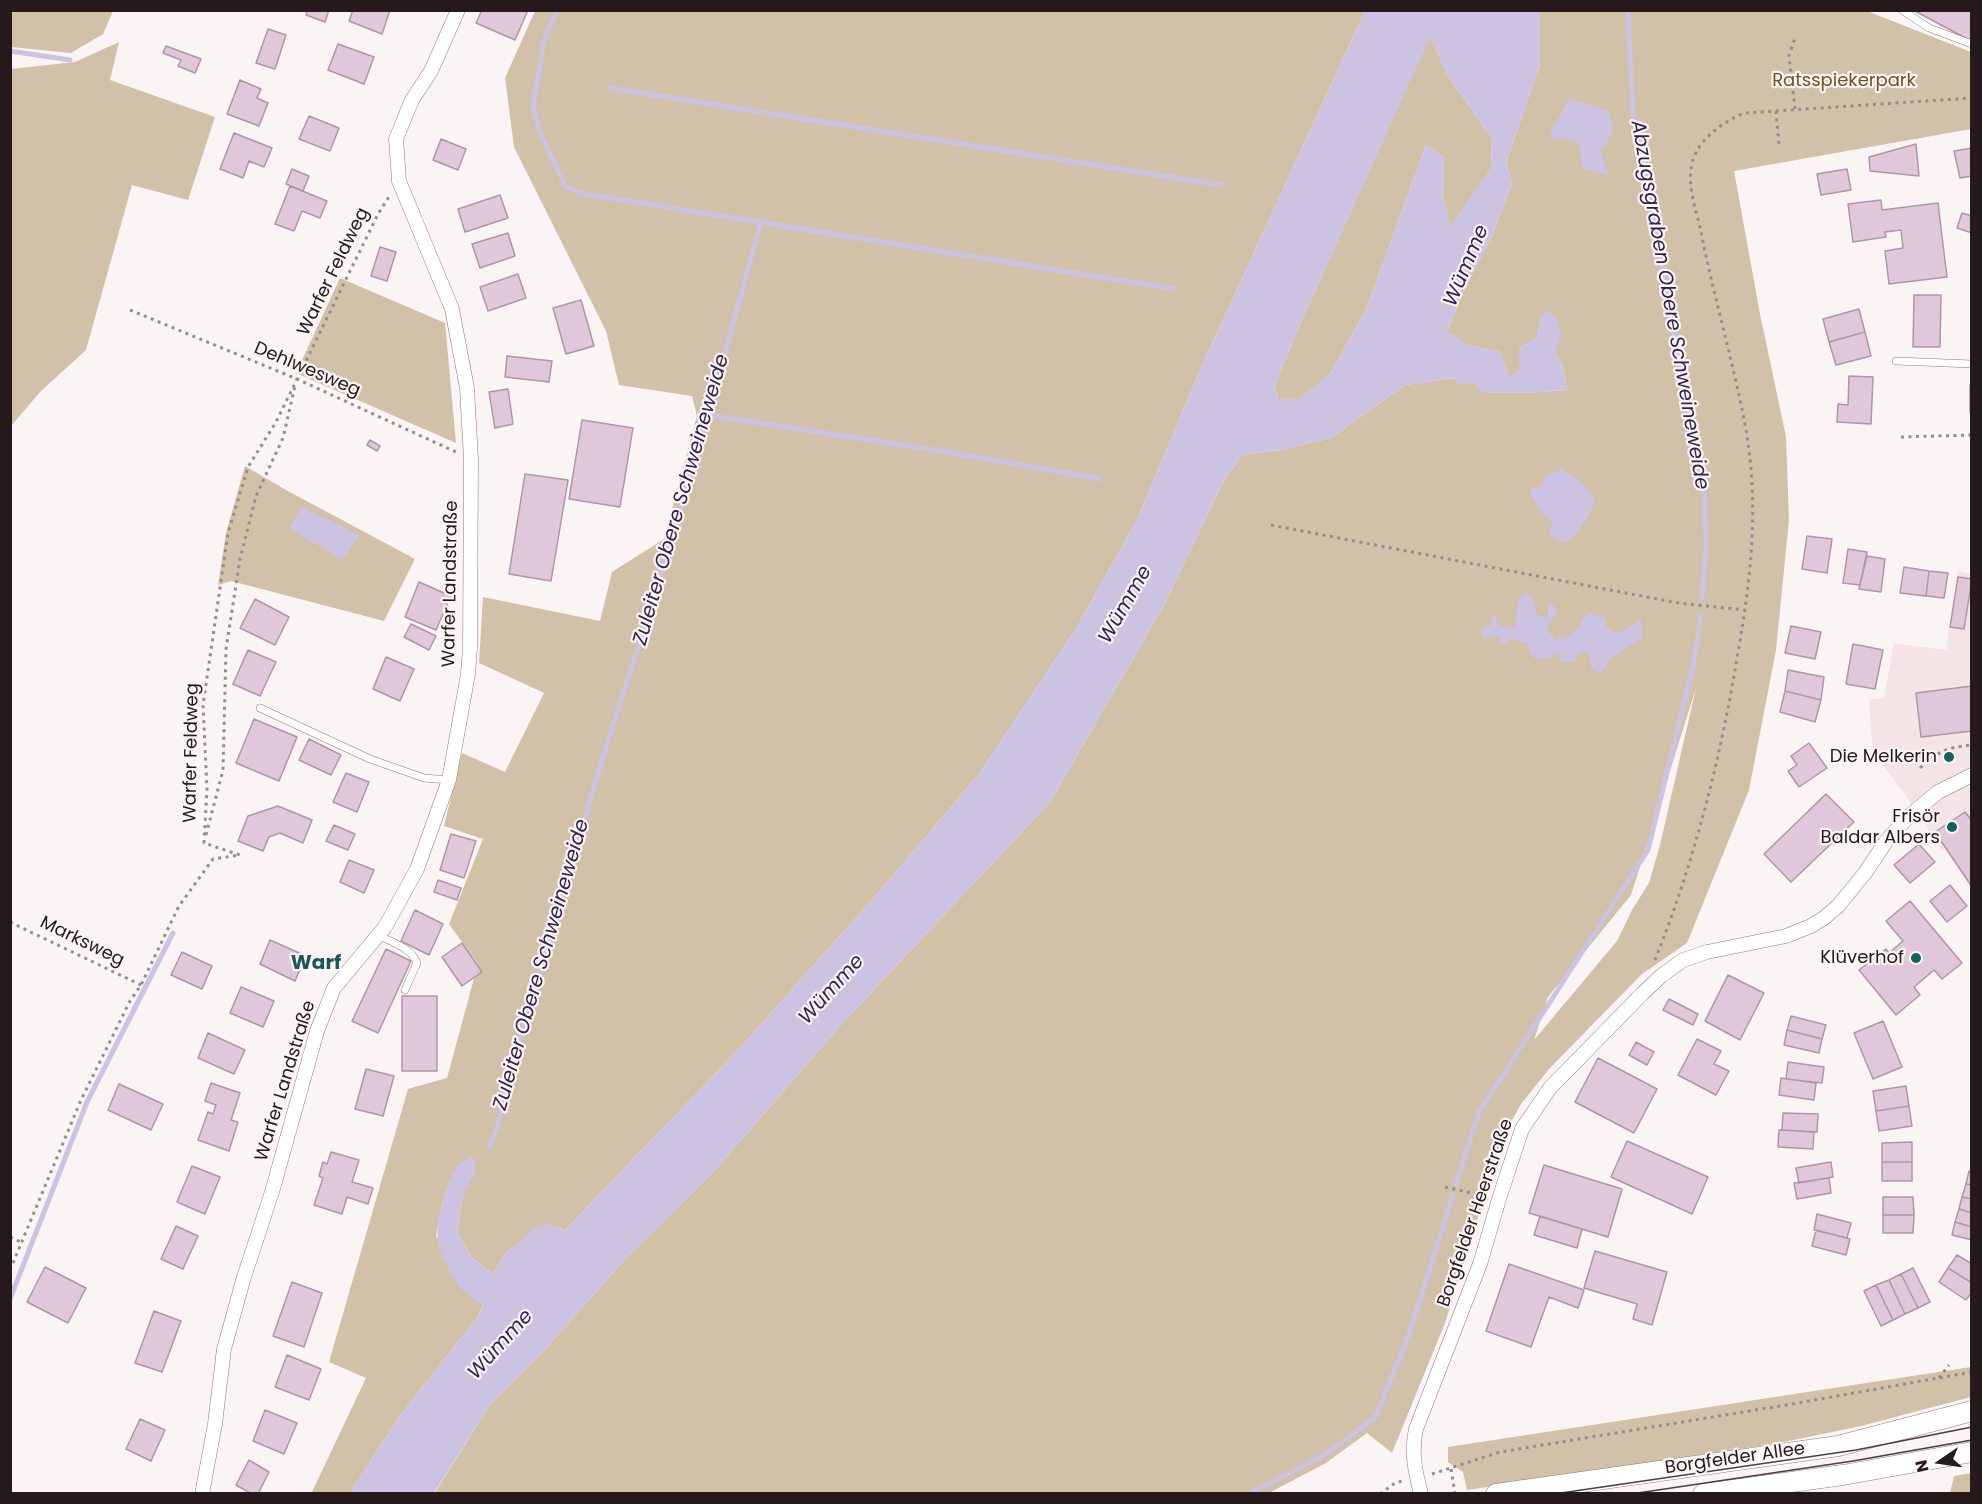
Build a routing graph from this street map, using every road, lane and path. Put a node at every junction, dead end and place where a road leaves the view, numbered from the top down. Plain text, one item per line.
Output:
1 (458, 10) edge
2 (1902, 10) edge
3 (1795, 38) dead end
4 (1971, 44) edge
5 (1971, 98) edge
6 (1795, 110) junction
7 (1776, 111) junction
8 (1779, 146) dead end
9 (399, 181) junction
10 (130, 310) dead end
11 (1896, 361) dead end
12 (1971, 364) edge
13 (297, 379) junction
14 (1971, 435) edge
15 (1901, 437) dead end
16 (471, 460) junction
17 (1271, 525) dead end
18 (1745, 610) junction
19 (260, 708) dead end
20 (1971, 746) edge
21 (1920, 768) dead end
22 (1971, 775) edge
23 (449, 780) junction
24 (204, 843) junction
25 (10, 922) edge
26 (378, 935) junction
27 (1656, 960) dead end
28 (141, 985) junction
29 (405, 990) dead end
30 (1445, 1187) dead end
31 (1499, 1198) junction
32 (10, 1237) edge
33 (21, 1242) junction
34 (10, 1270) edge
35 (1950, 1365) dead end
36 (1971, 1372) edge
37 (1938, 1379) junction
38 (1971, 1412) edge
39 (1971, 1452) edge
40 (1451, 1469) junction
41 (1417, 1478) junction
42 (202, 1494) edge
43 (1380, 1494) edge
44 (1421, 1494) edge
45 (1455, 1494) edge
46 (1496, 1494) edge
47 (1703, 1494) edge

1 - 9 street, Warfer Landstraße
2 - 4 lane
3 - 6 path
5 - 6 path
6 - 7 path
7 - 8 path
7 - 18 path
9 - 13 path, Warfer Feldweg
9 - 16 street, Warfer Landstraße
10 - 13 path, Dehlwesweg
11 - 12 lane
13 - 16 path, Dehlwesweg
13 - 24 path
13 - 24 path, Warfer Feldweg
14 - 15 path
16 - 23 street, Warfer Landstraße
17 - 18 path
18 - 27 path
19 - 23 lane
20 - 21 path
22 - 31 street, Borgfelder Heerstraße
23 - 26 street, Warfer Landstraße
24 - 28 path, Warfer Feldweg
25 - 28 path, Marksweg
26 - 29 lane
26 - 42 street, Warfer Landstraße
28 - 33 path, Warfer Feldweg
30 - 31 path
31 - 41 street, Borgfelder Heerstraße
32 - 33 path
33 - 34 path, Warfer Feldweg
35 - 37 path
36 - 37 path
37 - 40 path
38 - 46 main road, Borgfelder Allee
39 - 47 main road, Borgfelder Allee
40 - 41 path
40 - 45 path
41 - 43 path
41 - 44 street, Borgfelder Heerstraße

